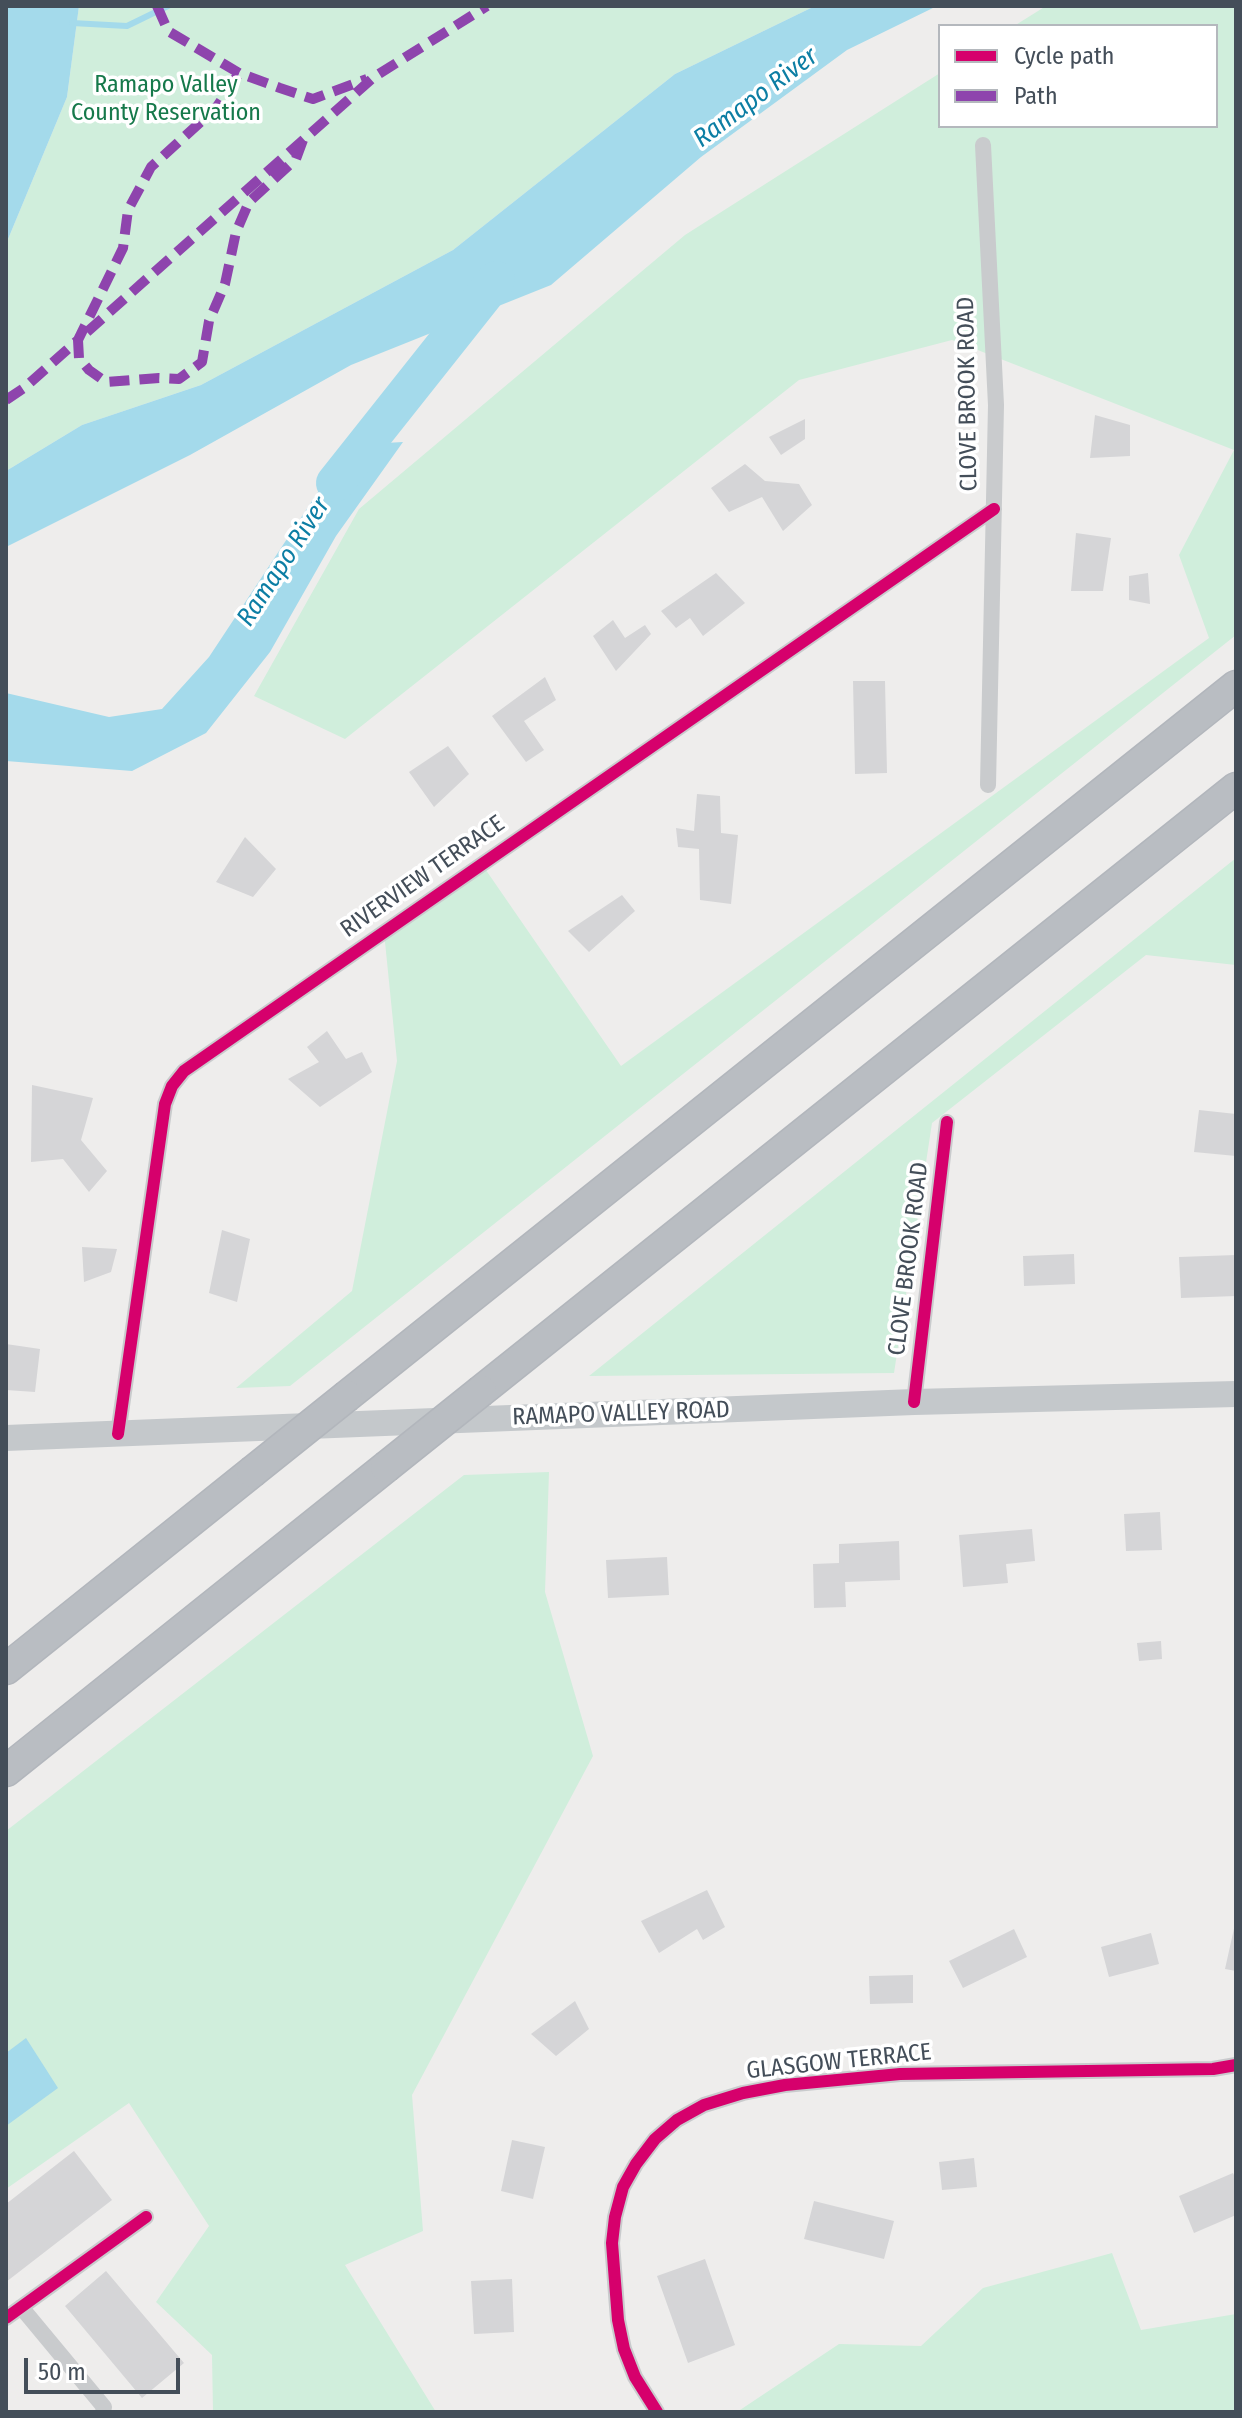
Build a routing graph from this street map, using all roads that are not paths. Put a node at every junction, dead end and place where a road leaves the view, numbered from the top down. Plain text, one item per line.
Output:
1 (983, 145) dead end
2 (994, 509) junction
3 (1236, 686) edge
4 (988, 785) dead end
5 (1236, 788) edge
6 (947, 1122) dead end
7 (1236, 1394) edge
8 (914, 1402) junction
9 (118, 1434) junction
10 (6, 1438) edge
11 (6, 1669) edge
12 (6, 1771) edge
13 (1236, 2065) edge
14 (146, 2217) dead end
15 (21, 2307) junction
16 (6, 2318) edge
17 (103, 2412) edge
18 (657, 2412) edge

1 - 2 street, CLOVE BROOK ROAD
2 - 4 street, CLOVE BROOK ROAD
2 - 9 street, RIVERVIEW TERRACE
3 - 11 highway, bridge
5 - 12 highway, bridge
6 - 8 street, CLOVE BROOK ROAD
7 - 8 main road, RAMAPO VALLEY ROAD
8 - 9 main road, RAMAPO VALLEY ROAD
9 - 10 main road, RAMAPO VALLEY ROAD
13 - 18 street, GLASGOW TERRACE
14 - 15 street
15 - 16 street
15 - 17 street

